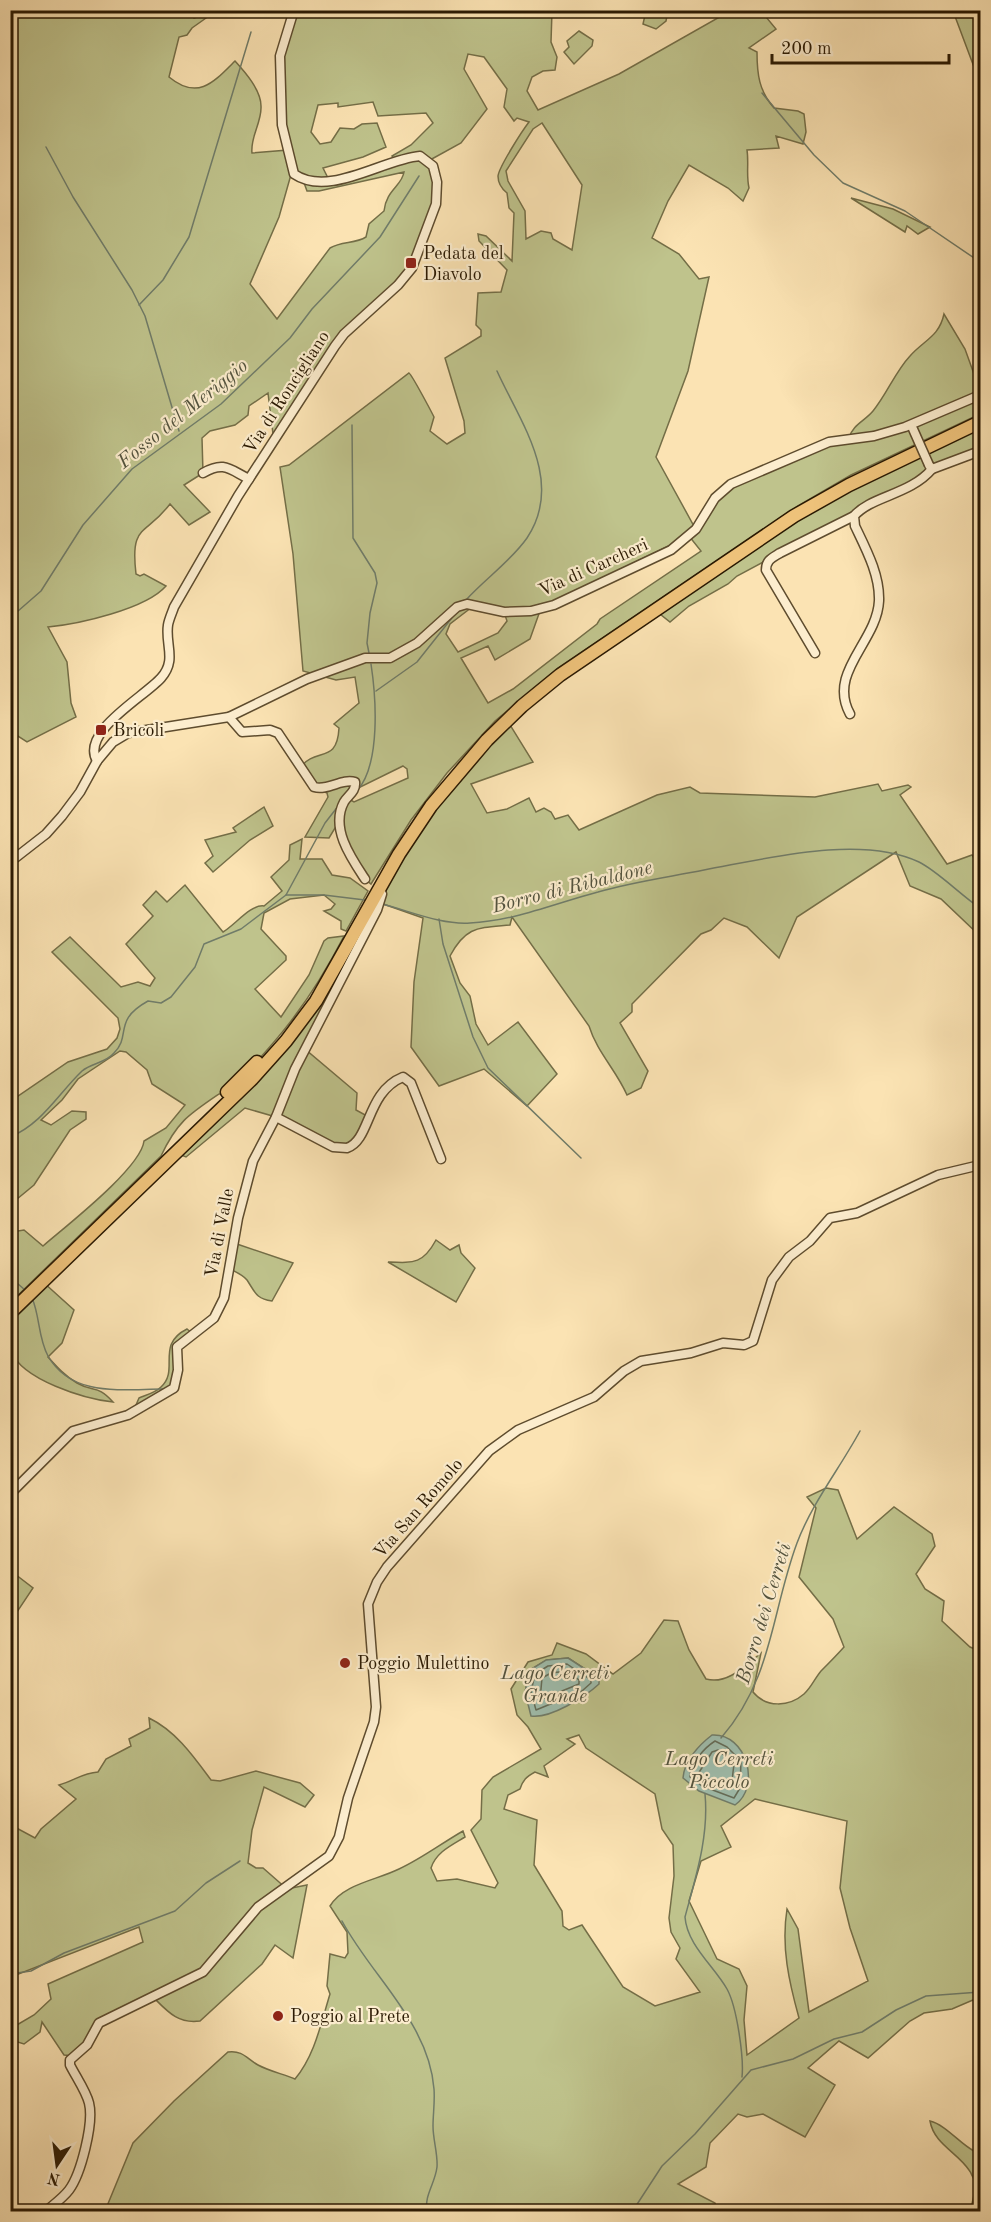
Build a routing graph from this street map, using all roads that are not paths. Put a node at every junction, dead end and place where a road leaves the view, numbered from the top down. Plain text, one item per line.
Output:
1 (294, 10) edge
2 (981, 395) edge
3 (981, 414) edge
4 (981, 422) edge
5 (912, 427) junction
6 (981, 451) edge
7 (931, 467) junction
8 (204, 473) dead end
9 (249, 479) junction
10 (854, 516) junction
11 (815, 653) dead end
12 (850, 714) dead end
13 (229, 717) junction
14 (97, 761) junction
15 (10, 862) edge
16 (365, 879) dead end
17 (381, 901) dead end
18 (276, 1116) junction
19 (441, 1158) dead end
20 (981, 1165) edge
21 (10, 1302) edge
22 (10, 1313) edge
23 (10, 1494) edge
24 (45, 2211) edge

1 - 9 street, Via di Roncigliano
2 - 5 street, Via di Carcheri
3 - 21 highway
4 - 22 highway
5 - 7 street, bridge
5 - 13 street, Via di Carcheri
6 - 7 street
7 - 10 street
8 - 9 street, Via di Roncigliano
9 - 14 street, Via di Roncigliano
10 - 11 street
10 - 12 street
13 - 14 street, Via di Carcheri
13 - 16 street
14 - 15 street, Via di Carcheri
17 - 18 street, Via di Valle
18 - 19 street
18 - 23 street, Via di Valle
20 - 24 street, Via San Romolo

